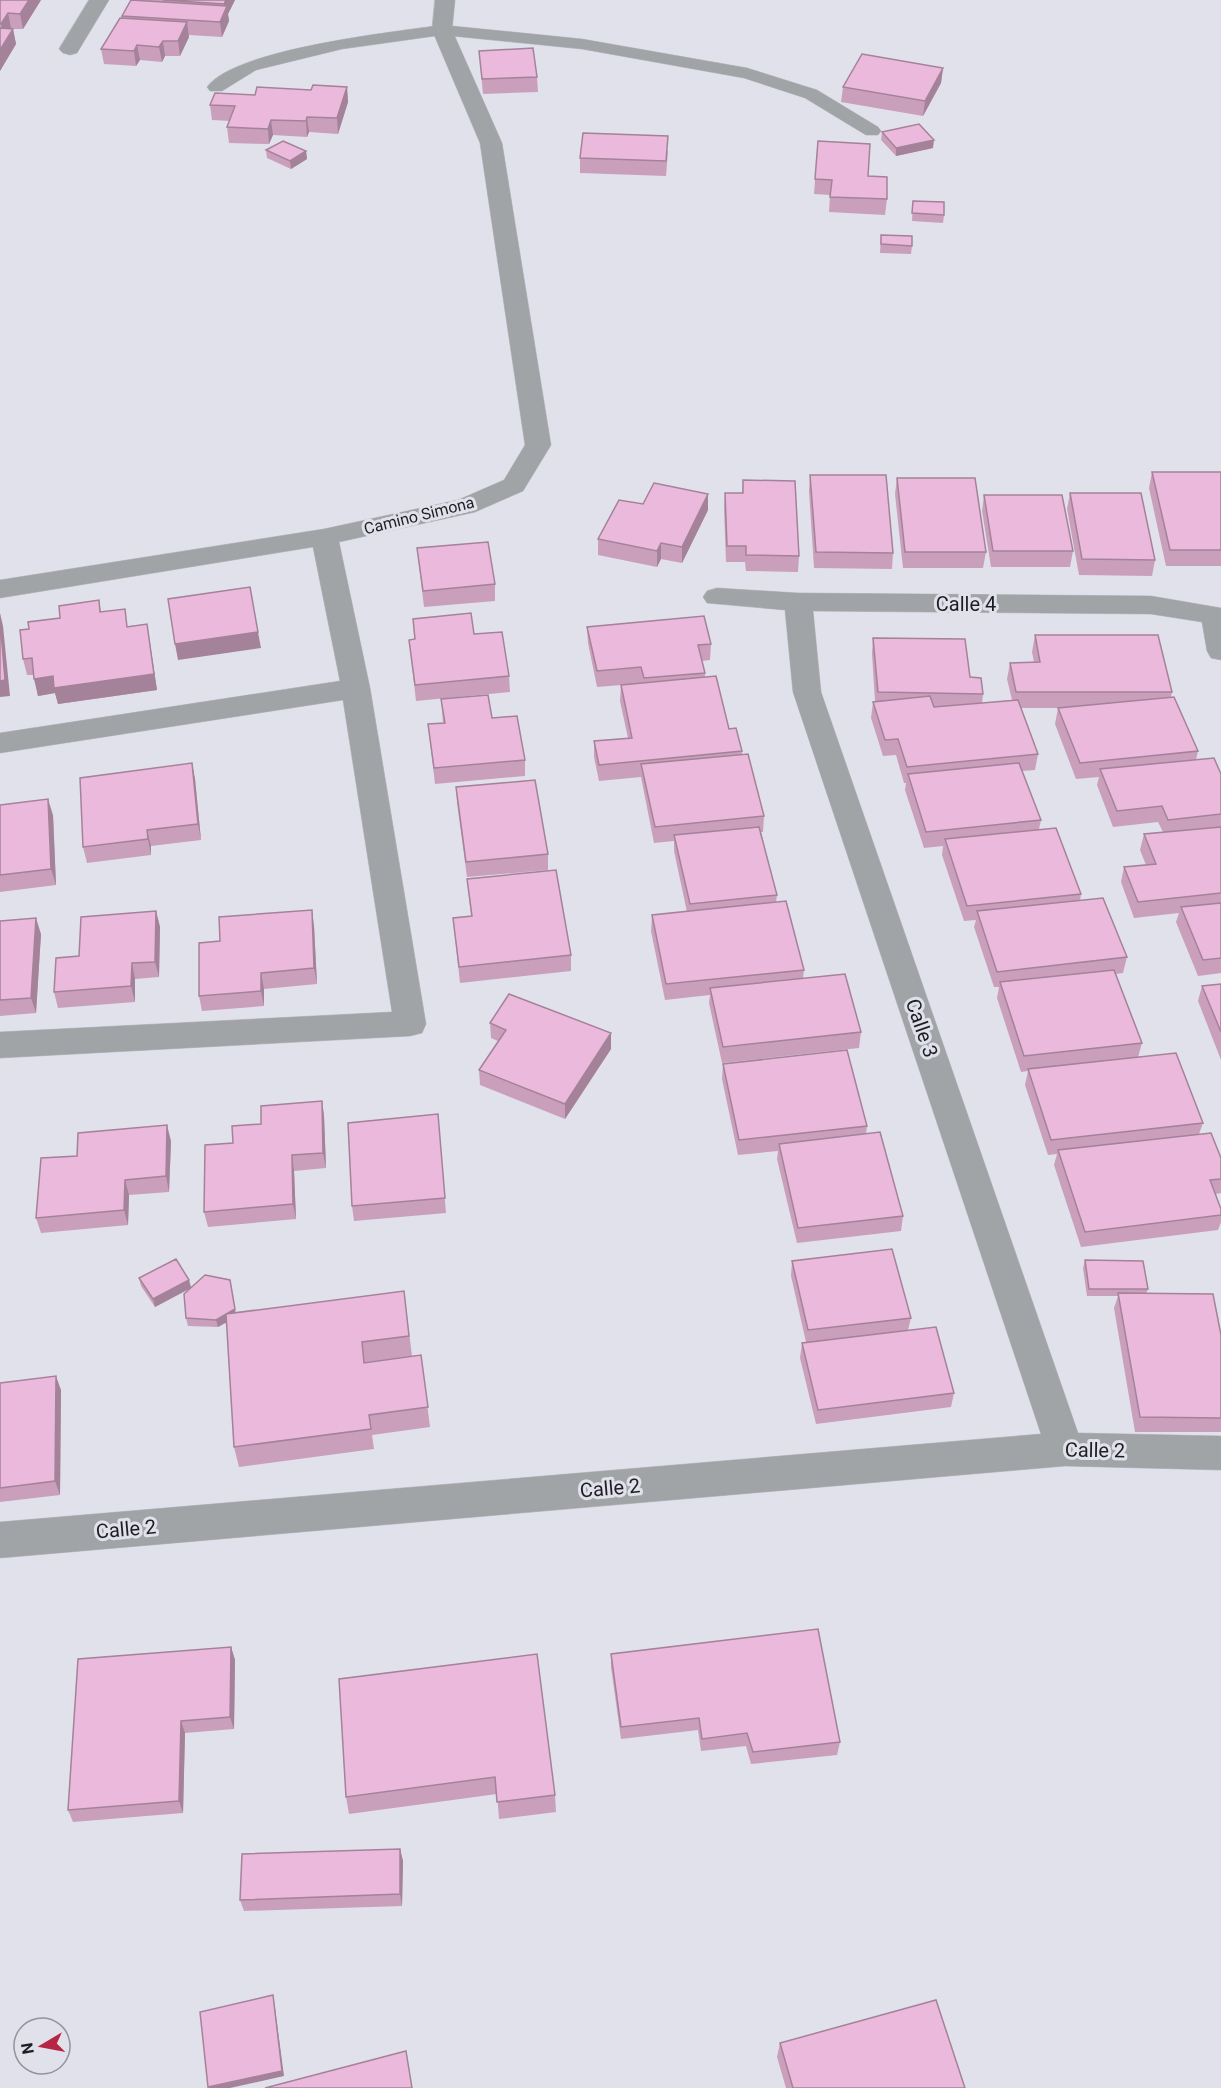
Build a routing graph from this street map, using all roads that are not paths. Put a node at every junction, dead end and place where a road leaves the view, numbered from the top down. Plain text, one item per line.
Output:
1 (99, 0) edge
2 (445, 0) edge
3 (442, 30) junction
4 (70, 49) dead end
5 (216, 87) dead end
6 (872, 131) dead end
7 (324, 537) junction
8 (0, 589) edge
9 (717, 597) dead end
10 (798, 602) junction
11 (1221, 651) edge
12 (356, 688) junction
13 (0, 743) edge
14 (0, 1045) edge
15 (1065, 1449) junction
16 (1221, 1453) edge
17 (0, 1540) edge

1 - 4 street
2 - 3 street, Camino Simona
3 - 5 lane
3 - 6 lane
3 - 7 street, Camino Simona
7 - 8 street, Camino Simona
7 - 12 street
9 - 10 street, Calle 4
10 - 11 street, Calle 4
10 - 15 street, Calle 3
12 - 13 street
12 - 14 street
15 - 16 street, Calle 2
15 - 17 street, Calle 2

